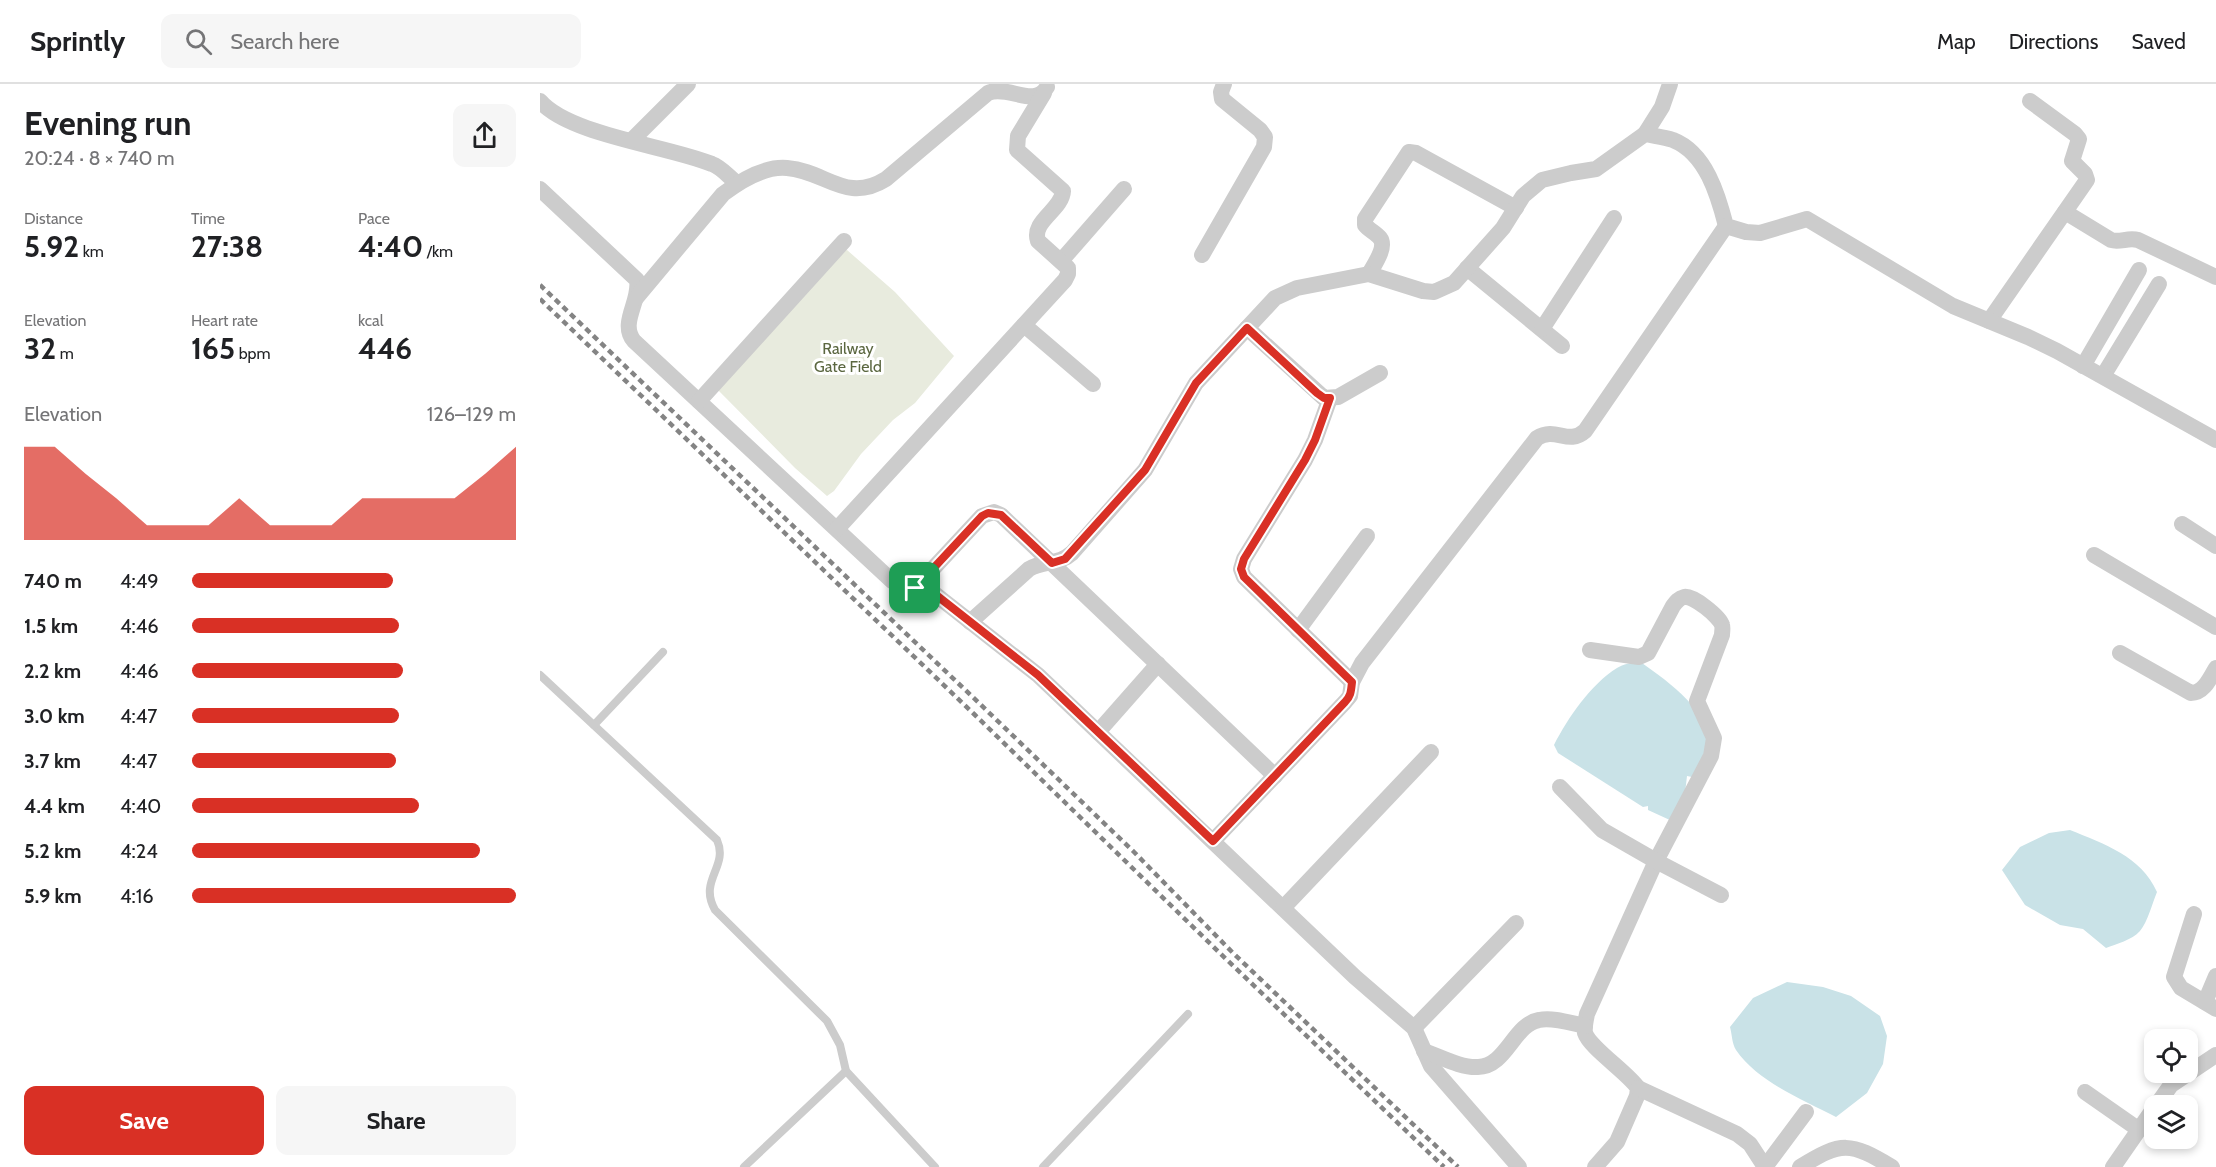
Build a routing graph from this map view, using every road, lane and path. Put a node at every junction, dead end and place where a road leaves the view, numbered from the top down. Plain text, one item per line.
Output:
1 (688, 84) edge
2 (1224, 84) edge
3 (1670, 84) edge
4 (1047, 88) edge
5 (540, 101) edge
6 (2030, 101) dead end
7 (1645, 134) junction
8 (632, 140) junction
9 (737, 183) junction
10 (540, 189) edge
11 (1124, 189) dead end
12 (1516, 208) junction
13 (2065, 212) junction
14 (1614, 218) dead end
15 (1726, 226) junction
16 (844, 241) dead end
17 (1202, 255) dead end
18 (1061, 261) junction
19 (1467, 268) junction
20 (2139, 270) dead end
21 (1370, 274) junction
22 (2216, 277) edge
23 (2159, 284) dead end
24 (636, 298) junction
25 (1989, 321) junction
26 (1024, 325) junction
27 (1247, 328) junction
28 (1542, 329) junction
29 (1562, 346) dead end
30 (2083, 366) junction
31 (1380, 373) dead end
32 (2103, 376) junction
33 (1093, 384) dead end
34 (1330, 398) junction
35 (699, 401) junction
36 (2216, 440) edge
37 (2182, 524) dead end
38 (837, 529) junction
39 (1367, 536) dead end
40 (2216, 546) edge
41 (2094, 555) dead end
42 (1052, 563) junction
43 (915, 588) junction
44 (970, 622) junction
45 (2216, 627) edge
46 (1298, 630) junction
47 (1590, 650) dead end
48 (663, 652) dead end
49 (2120, 653) dead end
50 (1158, 664) junction
51 (2216, 668) edge
52 (540, 675) edge
53 (1352, 682) junction
54 (594, 725) junction
55 (1098, 732) junction
56 (1431, 752) dead end
57 (1275, 776) junction
58 (1560, 787) dead end
59 (1213, 841) junction
60 (1656, 861) junction
61 (1721, 895) dead end
62 (1283, 908) junction
63 (2194, 914) dead end
64 (1516, 922) dead end
65 (2216, 976) edge
66 (2210, 1005) edge
67 (1188, 1014) dead end
68 (1585, 1026) junction
69 (1414, 1028) junction
70 (1424, 1051) junction
71 (2214, 1058) edge
72 (846, 1071) junction
73 (1638, 1088) junction
74 (2085, 1092) dead end
75 (2164, 1095) edge
76 (1806, 1112) dead end
77 (2144, 1121) edge
78 (2138, 1129) junction
79 (1882, 1164) edge
80 (1599, 1166) edge
81 (744, 1167) edge
82 (935, 1167) edge
83 (1043, 1167) edge
84 (1519, 1167) edge
85 (1765, 1167) edge
86 (1800, 1167) edge
87 (2113, 1167) edge

1 - 8 street
2 - 17 street
3 - 7 street
4 - 9 street
4 - 18 street
5 - 8 street
6 - 13 street
7 - 12 street
7 - 15 street
8 - 9 street
9 - 24 street
10 - 24 street
11 - 18 street
12 - 19 street
12 - 21 street
13 - 22 street
13 - 25 street
14 - 28 street
15 - 25 street
15 - 53 street
16 - 35 street
18 - 26 street
19 - 21 street
19 - 28 street
20 - 30 street
21 - 27 street
23 - 32 street
24 - 35 street
25 - 30 street
26 - 33 street
26 - 38 street
27 - 34 street
27 - 42 street
28 - 29 street
30 - 32 street
31 - 34 street
32 - 36 street
34 - 46 street
35 - 38 street
37 - 40 street
38 - 43 street
39 - 46 street
41 - 45 street
42 - 43 street
42 - 44 street
42 - 50 street
43 - 44 street
44 - 55 street
46 - 53 street
47 - 60 street
48 - 54 lane
49 - 51 street
50 - 55 street
50 - 57 street
52 - 54 lane
53 - 57 street
54 - 72 lane
55 - 59 street
56 - 62 street
57 - 59 street
58 - 60 street
59 - 62 street
60 - 61 street
60 - 68 street
62 - 69 street
63 - 66 street
64 - 69 street
65 - 66 street
67 - 83 lane
68 - 70 street
68 - 73 street
69 - 70 street
70 - 84 street
71 - 75 street
72 - 81 lane
72 - 82 lane
73 - 80 street
73 - 85 street
74 - 78 street
76 - 85 street
77 - 78 street
78 - 87 street
79 - 86 street

